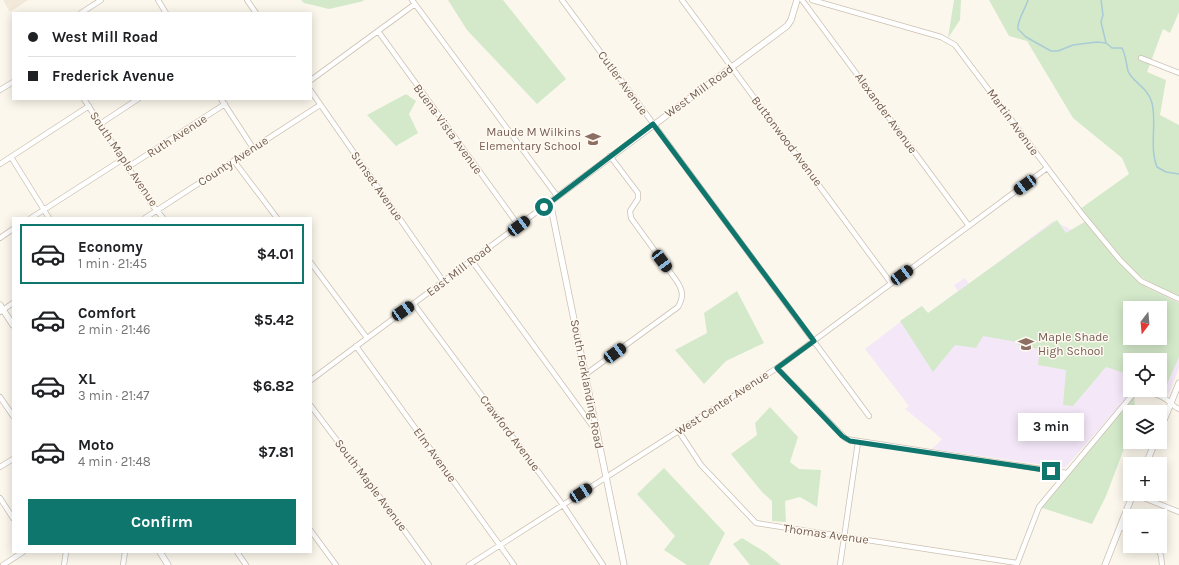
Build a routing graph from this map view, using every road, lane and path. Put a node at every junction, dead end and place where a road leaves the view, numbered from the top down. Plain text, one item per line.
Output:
1 (101, 0) edge
2 (158, 0) edge
3 (247, 0) edge
4 (562, 0) edge
5 (682, 0) edge
6 (797, 0) edge
7 (802, 0) edge
8 (812, 0) edge
9 (414, 2) edge
10 (83, 12) edge
11 (165, 12) edge
12 (255, 12) edge
13 (378, 32) junction
14 (1142, 58) dead end
15 (731, 67) junction
16 (1179, 73) edge
17 (312, 79) edge
18 (12, 83) edge
19 (0, 90) edge
20 (312, 93) edge
21 (85, 100) edge
22 (136, 100) edge
23 (222, 100) edge
24 (225, 104) junction
25 (320, 105) junction
26 (89, 106) junction
27 (100, 124) junction
28 (653, 124) junction
29 (253, 148) junction
30 (610, 156) junction
31 (11, 157) junction
32 (123, 159) junction
33 (234, 161) junction
34 (0, 164) edge
35 (128, 167) junction
36 (1047, 168) junction
37 (557, 196) junction
38 (550, 202) junction
39 (44, 209) junction
40 (158, 210) junction
41 (32, 217) edge
42 (48, 217) edge
43 (147, 217) edge
44 (162, 217) edge
45 (276, 217) edge
46 (519, 226) junction
47 (970, 226) junction
48 (12, 230) edge
49 (0, 238) edge
50 (472, 261) junction
51 (312, 264) edge
52 (443, 281) junction
53 (891, 283) junction
54 (1179, 299) edge
55 (12, 304) edge
56 (414, 304) junction
57 (1, 309) edge
58 (12, 324) edge
59 (367, 338) junction
60 (814, 341) junction
61 (356, 346) junction
62 (777, 368) junction
63 (586, 374) junction
64 (312, 379) edge
65 (1179, 383) edge
66 (0, 397) edge
67 (1170, 405) junction
68 (312, 407) edge
69 (1179, 409) edge
70 (1167, 412) edge
71 (12, 415) edge
72 (869, 416) dead end
73 (678, 430) junction
74 (596, 431) junction
75 (858, 442) junction
76 (12, 460) edge
77 (0, 467) edge
78 (1067, 473) junction
79 (606, 477) junction
80 (0, 498) edge
81 (1131, 501) edge
82 (1152, 501) edge
83 (563, 505) junction
84 (1179, 512) edge
85 (12, 516) edge
86 (1120, 527) junction
87 (1123, 528) edge
88 (312, 532) edge
89 (844, 536) junction
90 (501, 545) junction
91 (21, 553) edge
92 (66, 553) edge
93 (125, 553) edge
94 (161, 553) edge
95 (238, 553) edge
96 (1160, 553) edge
97 (1017, 564) edge
98 (3, 565) edge
99 (64, 565) edge
100 (123, 565) edge
101 (168, 565) edge
102 (246, 565) edge
103 (336, 565) edge
104 (429, 565) edge
105 (469, 565) edge
106 (514, 565) edge
107 (603, 565) edge
108 (624, 565) edge
109 (840, 565) edge
110 (1105, 565) edge
111 (1162, 565) edge

1 - 10 street
2 - 11 street
3 - 12 street
4 - 28 street, Cutler Avenue
5 - 15 street, Buttonwood Avenue
6 - 15 street, West Mill Road
7 - 47 street, Alexander Avenue
8 - 36 street, Martin Avenue
9 - 13 street
9 - 37 street
13 - 17 street
13 - 46 street, Buena Vista Avenue
14 - 16 street
15 - 28 street, West Mill Road
15 - 53 street, Buttonwood Avenue
18 - 19 street
20 - 25 street, Sunset Avenue
21 - 26 street, South Maple Avenue
22 - 27 street
23 - 24 street
24 - 29 street
24 - 35 street, Ruth Avenue
25 - 29 street, County Avenue
25 - 52 street, Sunset Avenue
26 - 27 street, South Maple Avenue
26 - 31 street
27 - 32 street, South Maple Avenue
28 - 30 street, West Mill Road
28 - 60 street, Cutler Avenue
29 - 33 street, County Avenue
30 - 37 street, West Mill Road
30 - 63 street
31 - 34 street
31 - 39 street
32 - 35 street, South Maple Avenue
32 - 39 street
33 - 40 street, County Avenue
33 - 45 street
35 - 40 street, South Maple Avenue
36 - 47 street, West Center Avenue
36 - 54 street, Martin Avenue
37 - 38 street, West Mill Road
38 - 46 street, East Mill Road
38 - 63 street, South Forklanding Road
39 - 41 street
39 - 42 street
40 - 43 street, County Avenue
40 - 44 street, South Maple Avenue
46 - 50 street, East Mill Road
47 - 53 street, West Center Avenue
48 - 49 street
50 - 52 street, East Mill Road
50 - 74 street
51 - 59 street
52 - 56 street, East Mill Road
53 - 60 street, West Center Avenue
55 - 57 street
56 - 59 street, East Mill Road
56 - 83 street, Crawford Avenue
57 - 58 street
59 - 61 street, East Mill Road
60 - 62 street, West Center Avenue
60 - 72 street, Cutler Avenue
61 - 64 street, East Mill Road
61 - 90 street, Elm Avenue
62 - 73 street, West Center Avenue
62 - 75 street
63 - 74 street, South Forklanding Road
65 - 67 street
66 - 71 street
67 - 69 street
67 - 70 street
67 - 78 street
68 - 104 street, South Maple Avenue
73 - 79 street, West Center Avenue
73 - 89 street, Thomas Avenue
74 - 79 street, South Forklanding Road
75 - 78 street
75 - 89 street
76 - 77 street
78 - 97 street
79 - 83 street, West Center Avenue
79 - 108 street, South Forklanding Road
80 - 85 street
81 - 86 street
82 - 84 street
83 - 90 street, West Center Avenue
83 - 107 street, Crawford Avenue
86 - 87 street
86 - 110 street
88 - 103 street
89 - 97 street, Thomas Avenue
89 - 109 street
90 - 105 street, West Center Avenue
90 - 106 street, Elm Avenue
91 - 98 street
92 - 99 street
93 - 100 street
94 - 101 street
95 - 102 street
96 - 111 street

